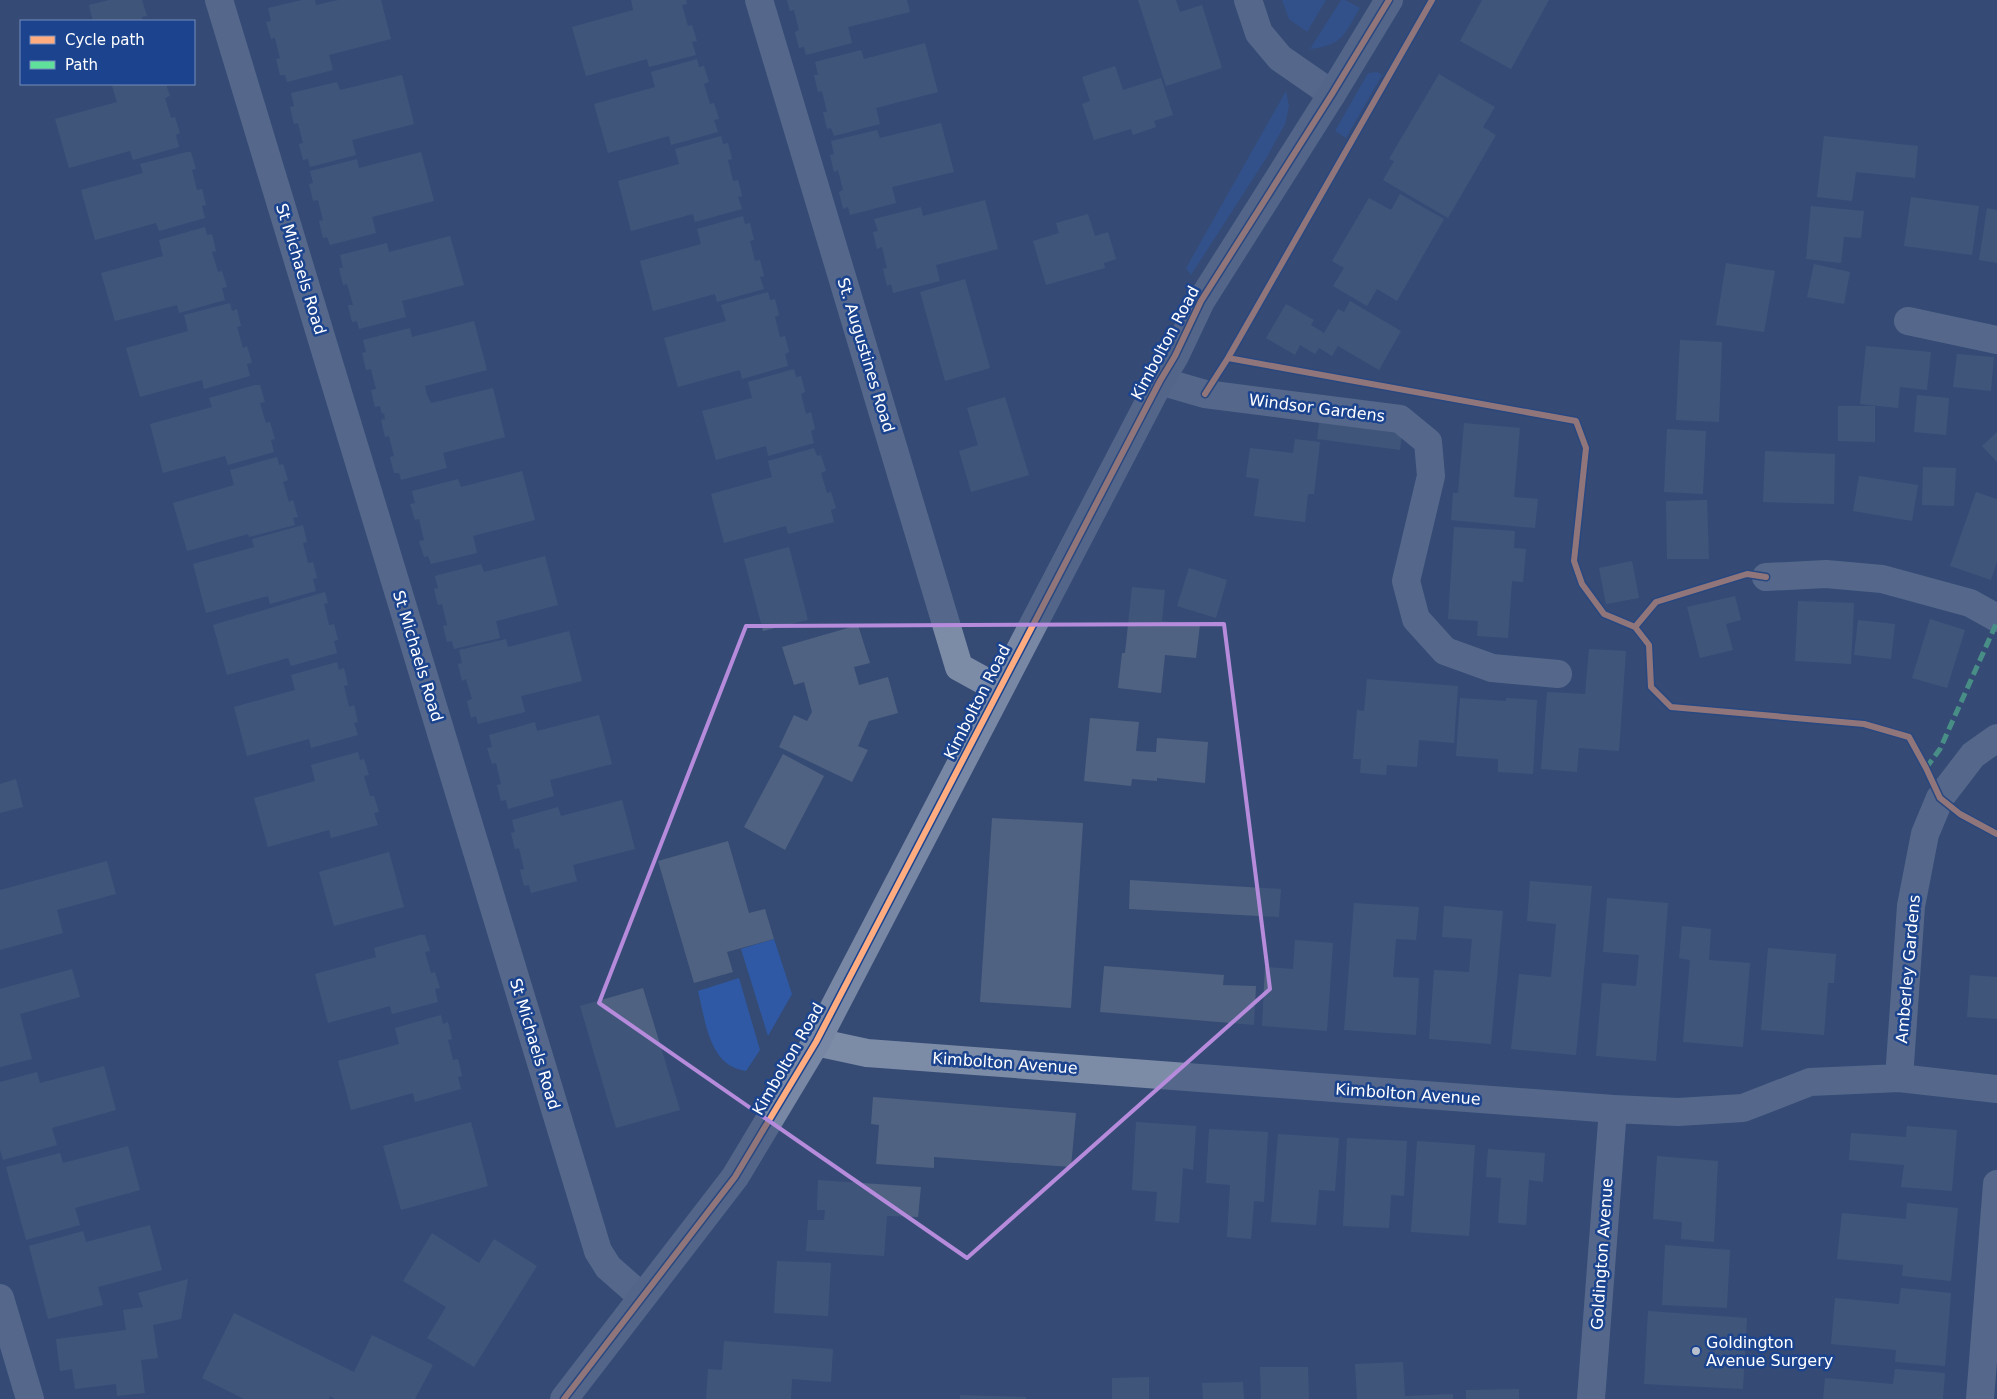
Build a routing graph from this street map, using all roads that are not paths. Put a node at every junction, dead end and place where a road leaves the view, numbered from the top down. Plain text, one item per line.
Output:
1 (219, 0) edge
2 (759, 0) edge
3 (1248, 0) edge
4 (1389, 0) edge
5 (1332, 94) junction
6 (1908, 322) dead end
7 (1997, 340) edge
8 (1160, 381) junction
9 (1766, 578) dead end
10 (1997, 618) edge
11 (1558, 674) dead end
12 (999, 689) junction
13 (1997, 738) edge
14 (816, 1042) junction
15 (1899, 1078) junction
16 (1997, 1089) edge
17 (1613, 1109) junction
18 (1997, 1184) edge
19 (642, 1297) junction
20 (0, 1298) edge
21 (30, 1399) edge
22 (564, 1399) edge
23 (1591, 1399) edge
24 (1980, 1399) edge

1 - 19 street, St Michaels Road
2 - 12 street, St. Augustines Road
3 - 5 street
4 - 5 main road, Kimbolton Road
5 - 8 main road, Kimbolton Road
6 - 7 street
8 - 11 street, Windsor Gardens
8 - 12 main road, Kimbolton Road
9 - 10 street
12 - 14 main road, Kimbolton Road
13 - 15 street, Amberley Gardens
14 - 17 street, Kimbolton Avenue
14 - 19 main road, Kimbolton Road
15 - 16 street, Kimbolton Avenue
15 - 17 street, Kimbolton Avenue
17 - 23 street, Goldington Avenue
18 - 24 street
19 - 22 main road, Kimbolton Road
20 - 21 street

